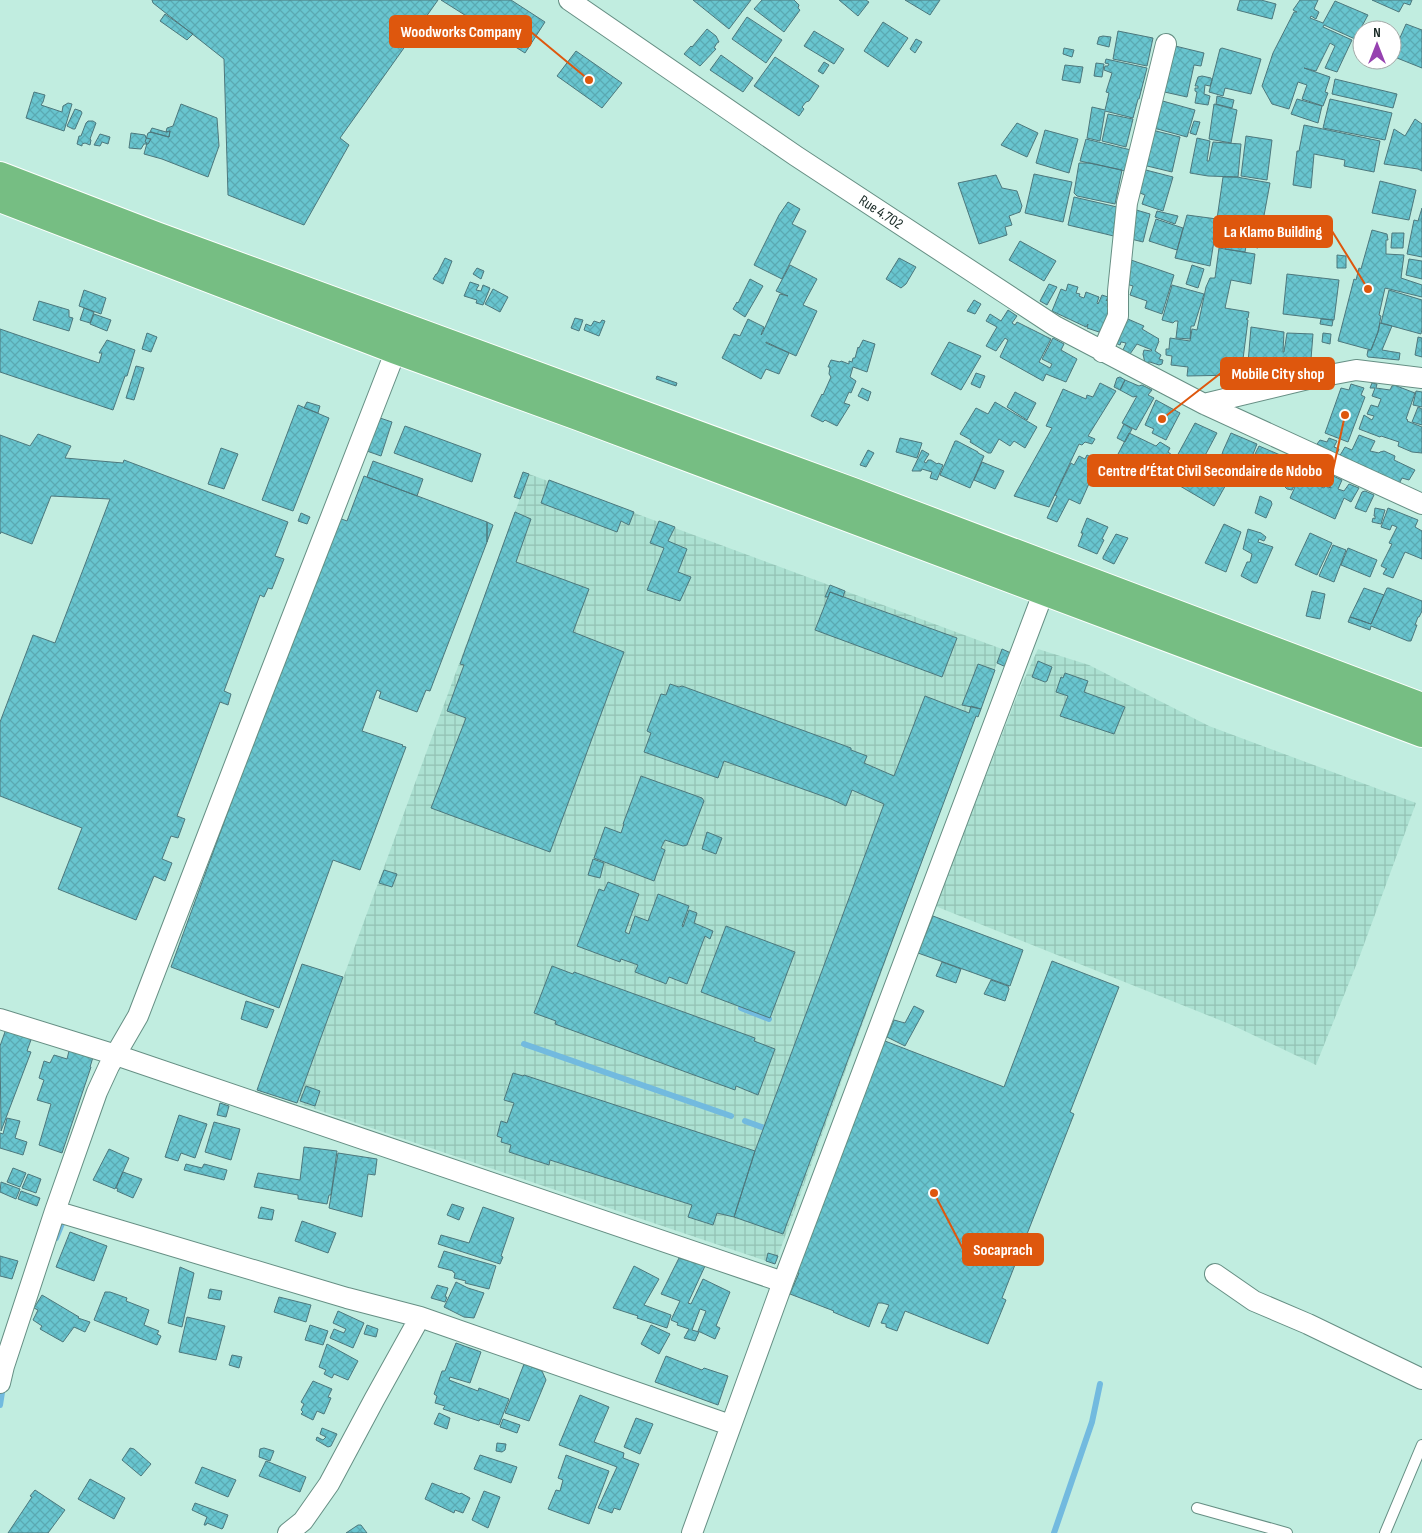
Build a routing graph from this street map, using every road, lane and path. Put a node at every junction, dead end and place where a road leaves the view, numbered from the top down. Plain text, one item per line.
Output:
1 (569, 0) edge
2 (1166, 44) dead end
3 (0, 176) edge
4 (0, 198) edge
5 (396, 350) junction
6 (1102, 352) junction
7 (1422, 378) edge
8 (1204, 404) junction
9 (581, 405) junction
10 (1422, 504) edge
11 (1044, 591) junction
12 (1414, 717) edge
13 (0, 1019) edge
14 (116, 1054) junction
15 (55, 1210) junction
16 (1215, 1274) dead end
17 (783, 1282) junction
18 (420, 1317) junction
19 (1, 1371) edge
20 (1422, 1379) edge
21 (730, 1425) junction
22 (1422, 1445) edge
23 (1197, 1508) dead end
24 (288, 1533) edge
25 (692, 1533) edge
26 (1287, 1533) edge
27 (1385, 1533) edge

1 - 6 street, Rue 4.702
2 - 6 street
3 - 9 highway
4 - 5 highway
5 - 9 highway
5 - 14 street
6 - 8 street, Rue 4.702
7 - 8 street
8 - 10 street, Rue 4.702
9 - 11 highway
9 - 12 highway
11 - 12 highway
11 - 17 street
13 - 14 street
14 - 15 street
14 - 17 street
15 - 18 street
15 - 19 street
16 - 20 street
17 - 21 street
18 - 21 street
18 - 24 street
21 - 25 street
22 - 27 lane
23 - 26 lane

